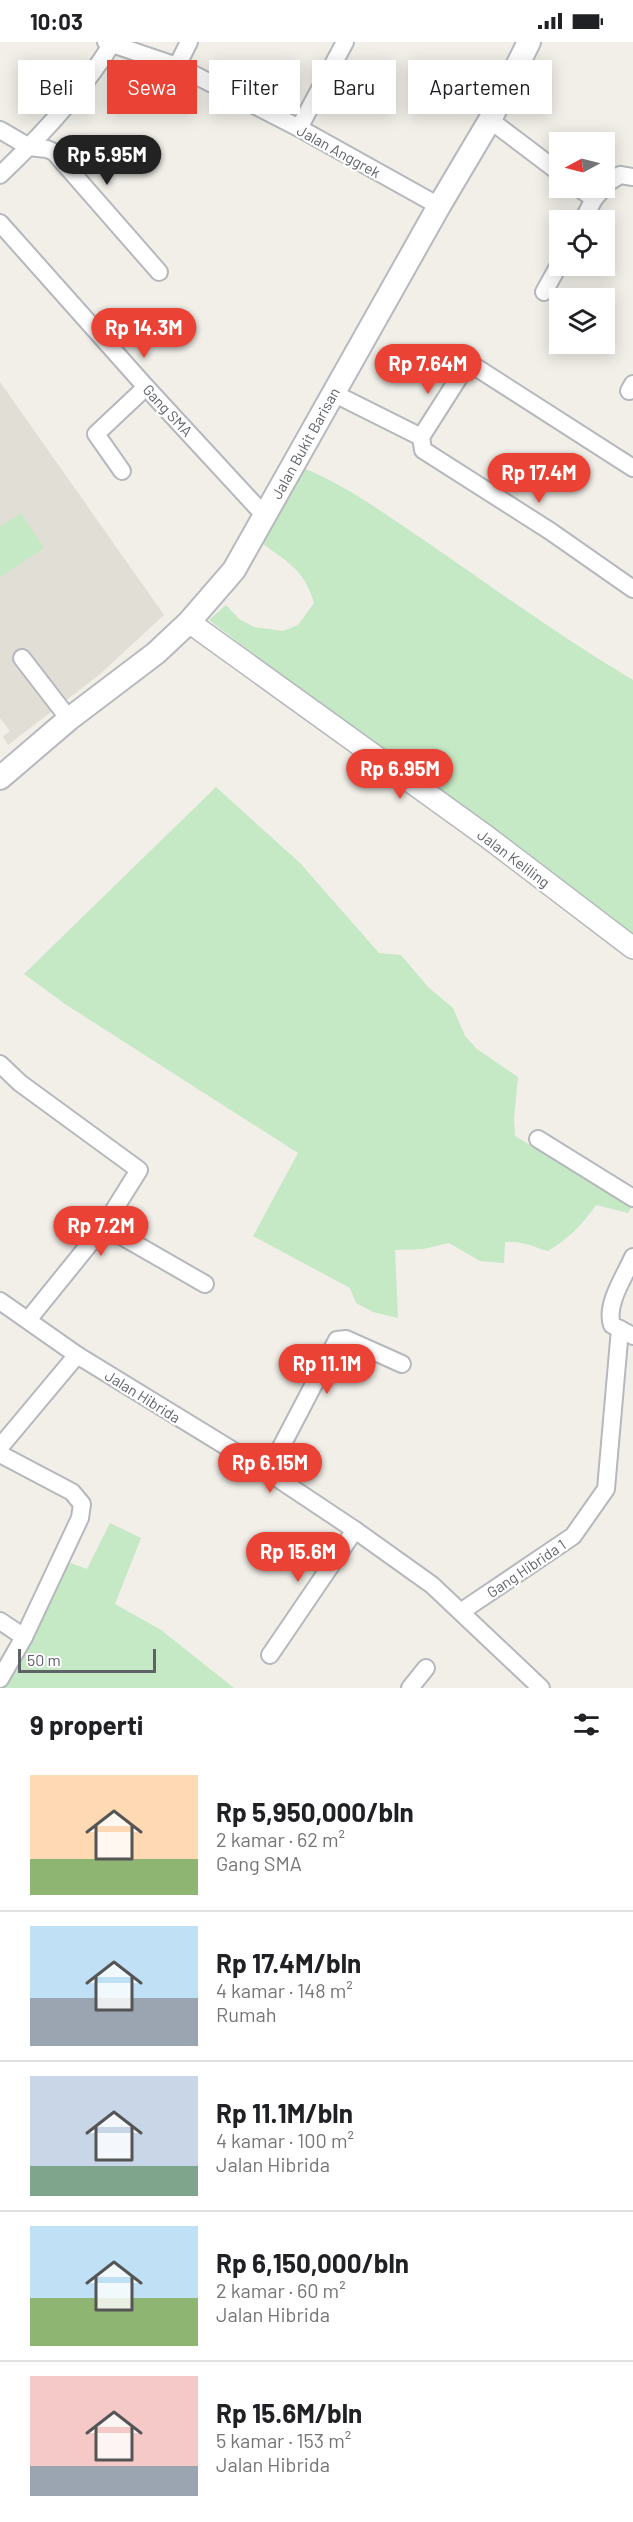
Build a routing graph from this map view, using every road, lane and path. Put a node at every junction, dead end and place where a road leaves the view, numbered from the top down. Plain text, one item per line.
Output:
1 (189, 42) edge
2 (345, 42) edge
3 (529, 42) edge
4 (110, 43) edge
5 (160, 60) edge
6 (180, 60) edge
7 (197, 76) edge
8 (490, 120) junction
9 (299, 128) junction
10 (0, 130) edge
11 (29, 147) junction
12 (549, 164) edge
13 (0, 175) edge
14 (633, 177) edge
15 (594, 199) joint
16 (438, 206) junction
17 (588, 210) edge
18 (0, 223) edge
19 (159, 272) dead end
20 (553, 276) edge
21 (544, 292) dead end
22 (146, 387) junction
23 (333, 393) junction
24 (421, 437) junction
25 (633, 468) edge
26 (122, 471) dead end
27 (266, 516) junction
28 (633, 589) edge
29 (189, 622) junction
30 (22, 658) dead end
31 (69, 719) junction
32 (0, 778) edge
33 (633, 948) edge
34 (0, 1065) edge
35 (538, 1139) dead end
36 (633, 1198) edge
37 (104, 1226) junction
38 (633, 1257) edge
39 (205, 1284) dead end
40 (0, 1301) edge
41 (28, 1320) junction
42 (627, 1333) edge
43 (77, 1355) junction
44 (402, 1364) dead end
45 (0, 1447) edge
46 (0, 1454) edge
47 (268, 1472) junction
48 (355, 1530) junction
49 (462, 1611) junction
50 (0, 1621) edge
51 (24, 1637) junction
52 (270, 1655) dead end
53 (426, 1668) dead end
54 (0, 1679) edge
55 (534, 1686) edge
56 (410, 1688) edge

1 - 6 street
2 - 9 street
3 - 8 main road, Jalan Bukit Barisan
4 - 5 street, Jalan Anggrek
4 - 11 street
7 - 9 street, Jalan Anggrek
8 - 12 street
8 - 16 main road, Jalan Bukit Barisan
9 - 16 street, Jalan Anggrek
10 - 11 street
11 - 13 street
11 - 19 street
14 - 15 street
15 - 17 street
16 - 23 main road, Jalan Bukit Barisan
18 - 22 street, Gang SMA
20 - 21 street
22 - 26 street
22 - 27 street, Gang SMA
23 - 24 street
23 - 27 main road, Jalan Bukit Barisan
24 - 25 street
24 - 28 street
27 - 29 main road, Jalan Bukit Barisan
29 - 31 main road, Jalan Bukit Barisan
29 - 33 street, Jalan Keliling
30 - 31 street
31 - 32 main road, Jalan Bukit Barisan
34 - 37 street
35 - 36 street
37 - 39 street
37 - 41 street
38 - 42 street
40 - 41 street, Jalan Hibrida
41 - 43 street, Jalan Hibrida
42 - 49 street, Gang Hibrida 1
43 - 45 street
43 - 47 street, Jalan Hibrida
44 - 47 street
46 - 51 street
47 - 48 street, Jalan Hibrida
48 - 49 street, Jalan Hibrida
48 - 52 street
49 - 55 street, Jalan Hibrida
50 - 51 street
51 - 54 street
53 - 56 street

